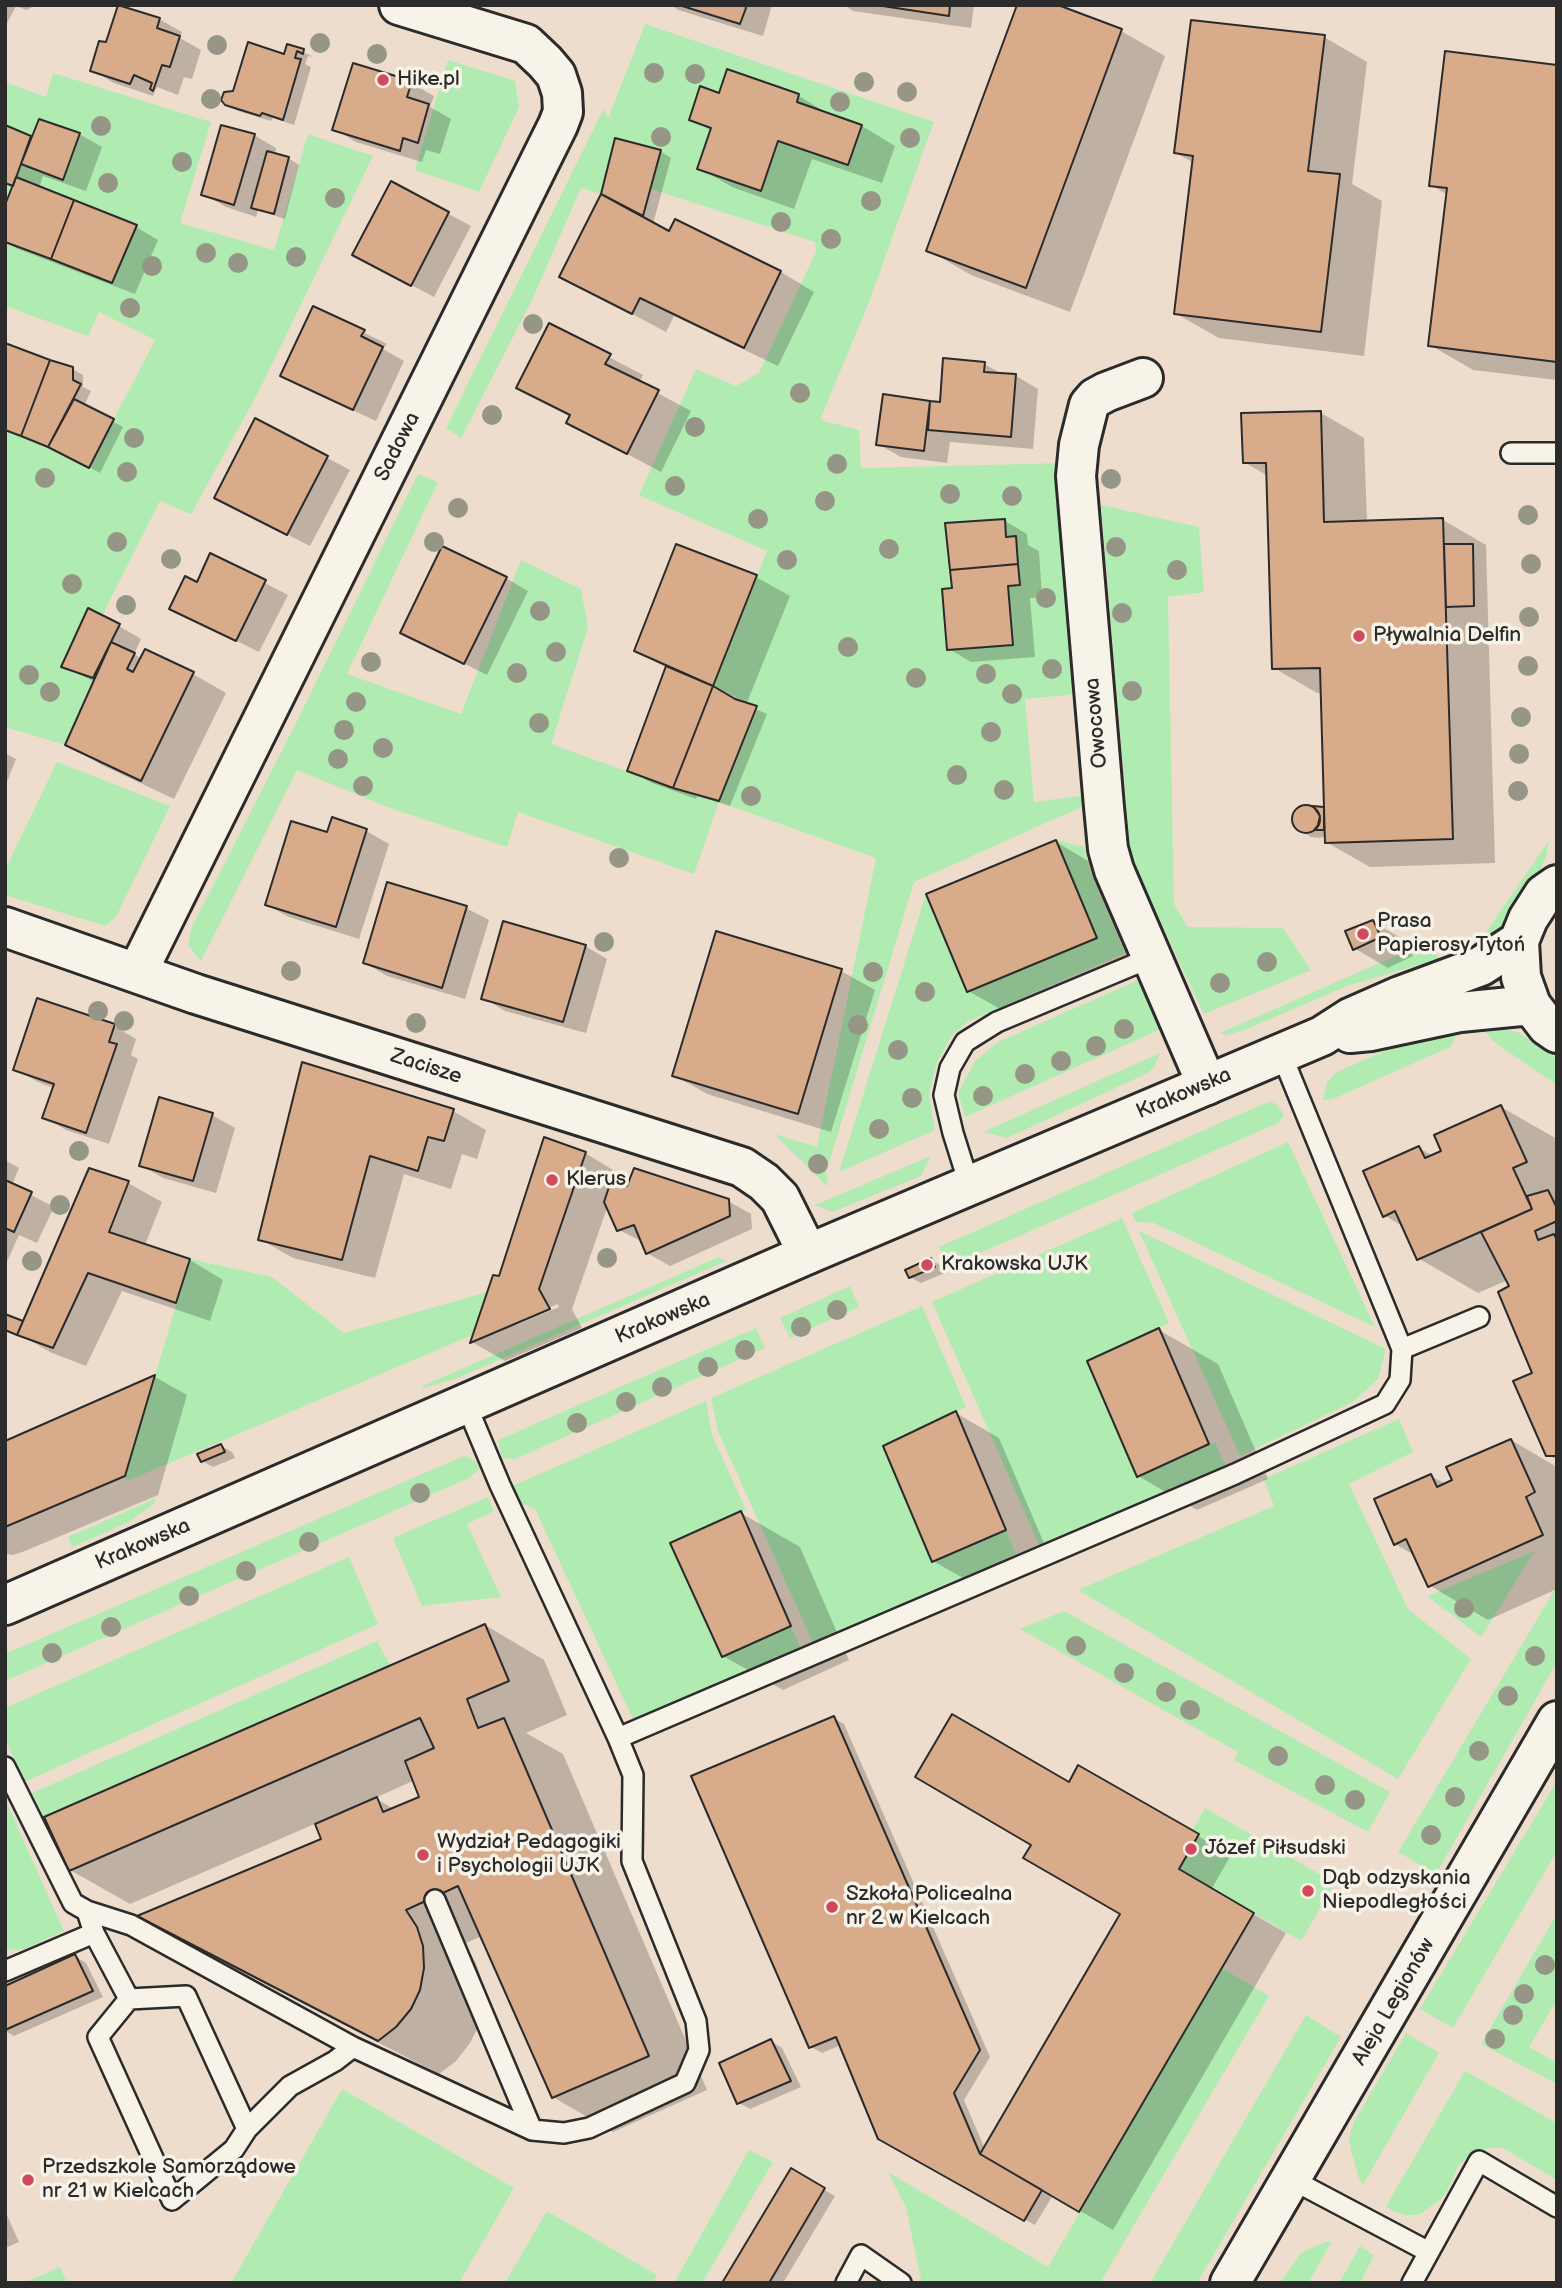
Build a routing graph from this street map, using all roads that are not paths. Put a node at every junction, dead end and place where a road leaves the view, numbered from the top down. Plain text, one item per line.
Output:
1 (399, 5) edge
2 (1143, 378) dead end
3 (1511, 453) dead end
4 (1557, 453) edge
5 (1557, 885) edge
6 (5, 927) edge
7 (1519, 941) junction
8 (1150, 958) junction
9 (136, 973) junction
10 (1531, 1005) junction
11 (1557, 1033) edge
12 (1322, 1036) junction
13 (1282, 1052) junction
14 (1207, 1085) junction
15 (970, 1187) junction
16 (808, 1254) junction
17 (1479, 1317) dead end
18 (1402, 1349) junction
19 (466, 1404) junction
20 (5, 1605) edge
21 (1557, 1721) edge
22 (618, 1738) junction
23 (5, 1767) edge
24 (435, 1900) dead end
25 (87, 1911) junction
26 (94, 1933) junction
27 (5, 1971) edge
28 (129, 1999) junction
29 (353, 2047) junction
30 (247, 2129) junction
31 (532, 2130) junction
32 (1291, 2179) junction
33 (1557, 2207) edge
34 (1429, 2252) junction
35 (846, 2283) edge
36 (901, 2283) edge
37 (1230, 2283) edge
38 (1412, 2283) edge

1 - 9 street, Sadowa
2 - 8 street, Owocowa
3 - 4 lane
5 - 7 street
6 - 9 street, Zacisze
7 - 10 street
7 - 12 street, Krakowska
8 - 14 street, Owocowa
8 - 15 lane
9 - 16 street, Zacisze
10 - 11 street
10 - 12 street, Krakowska
12 - 13 street, Krakowska
13 - 14 street, Krakowska
13 - 18 lane
14 - 15 street, Krakowska
15 - 16 street, Krakowska
16 - 19 street, Krakowska
17 - 18 lane
18 - 22 lane
19 - 20 street, Krakowska
19 - 22 lane
21 - 32 street, Aleja Legionów
22 - 31 lane
23 - 25 lane
24 - 31 lane
25 - 26 lane
25 - 29 lane
26 - 27 lane
26 - 28 lane
28 - 30 lane
28 - 30 lane
29 - 30 lane
29 - 31 lane
32 - 34 lane
32 - 37 street, Aleja Legionów
33 - 34 lane
34 - 38 lane
35 - 36 lane

